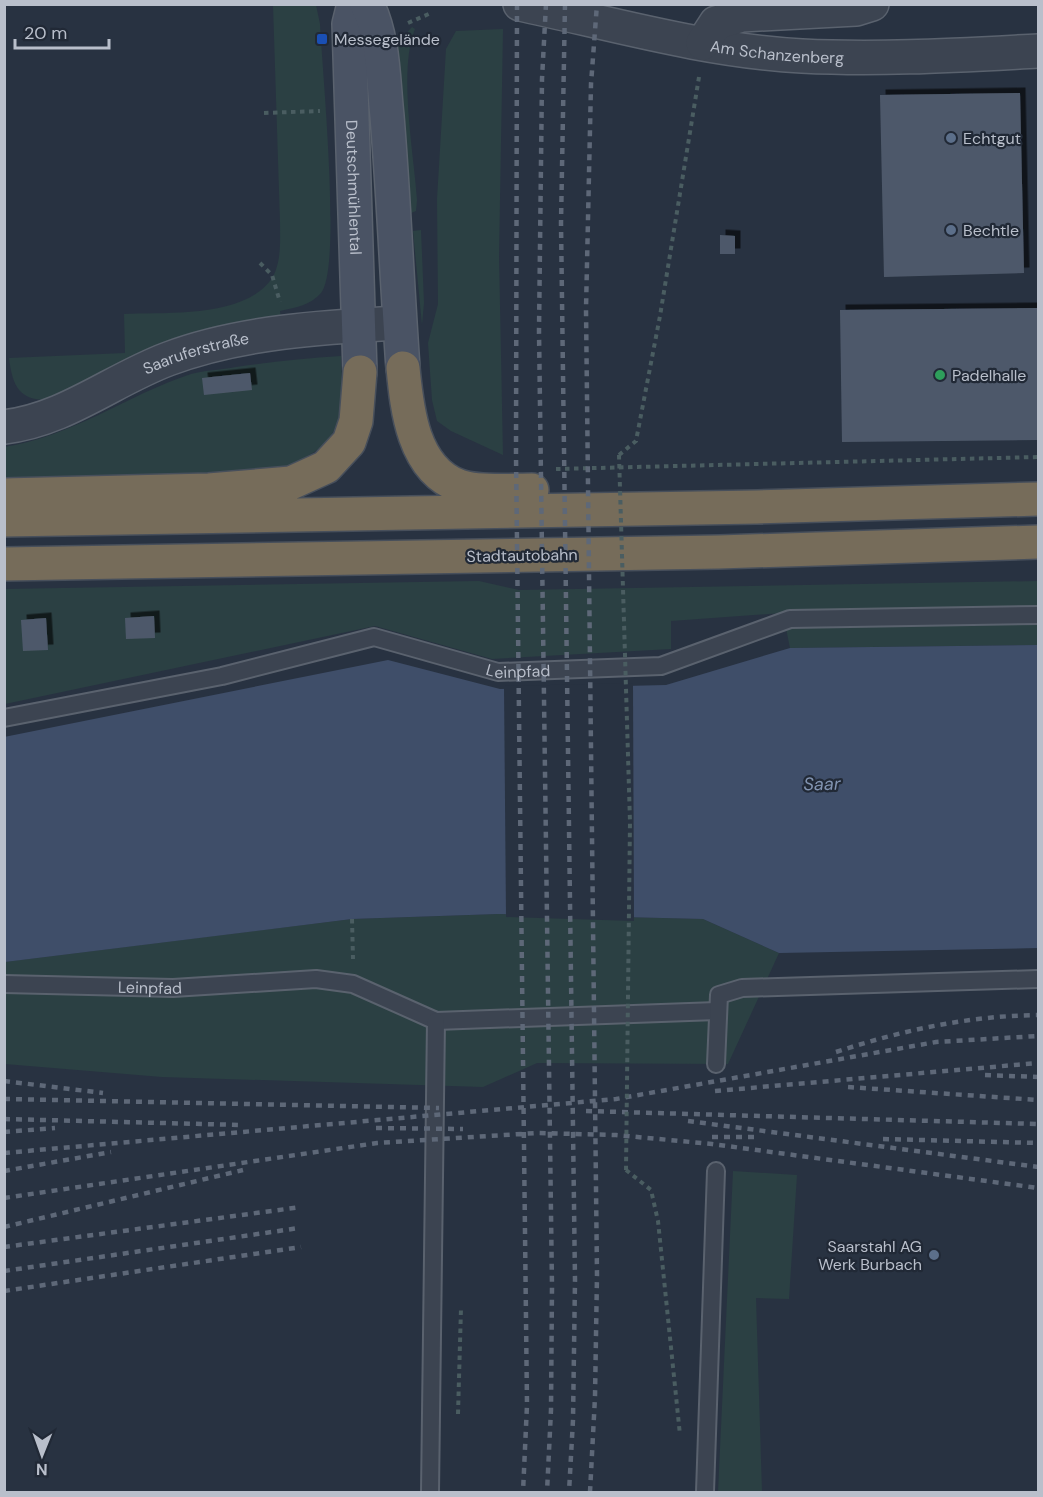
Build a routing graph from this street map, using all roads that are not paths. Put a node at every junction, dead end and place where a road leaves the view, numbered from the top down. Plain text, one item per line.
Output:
1 (354, 4) edge
2 (367, 4) edge
3 (520, 4) edge
4 (872, 4) edge
5 (702, 43) junction
6 (1038, 51) edge
7 (399, 323) junction
8 (359, 325) junction
9 (403, 368) joint
10 (360, 372) joint
11 (4, 427) edge
12 (4, 495) edge
13 (1038, 499) edge
14 (757, 507) junction
15 (4, 520) edge
16 (1038, 543) edge
17 (4, 564) edge
18 (1038, 615) edge
19 (4, 718) edge
20 (1038, 980) edge
21 (4, 984) edge
22 (717, 1011) junction
23 (436, 1021) junction
24 (716, 1064) dead end
25 (716, 1171) dead end
26 (430, 1492) edge
27 (705, 1492) edge

1 - 8 main road, Deutschmühlental
2 - 7 main road, Deutschmühlental
3 - 5 street, Am Schanzenberg
4 - 5 street
5 - 6 street, Am Schanzenberg
7 - 8 street, Saaruferstraße
7 - 9 main road, Deutschmühlental
8 - 10 main road, Deutschmühlental
8 - 11 street, Saaruferstraße
9 - 14 highway
10 - 12 highway
13 - 14 highway
14 - 15 highway
16 - 17 highway, Stadtautobahn
18 - 19 lane, Leinpfad
20 - 22 lane
21 - 23 lane, Leinpfad
22 - 23 lane, Leinpfad
22 - 24 lane
23 - 26 lane
25 - 27 lane

